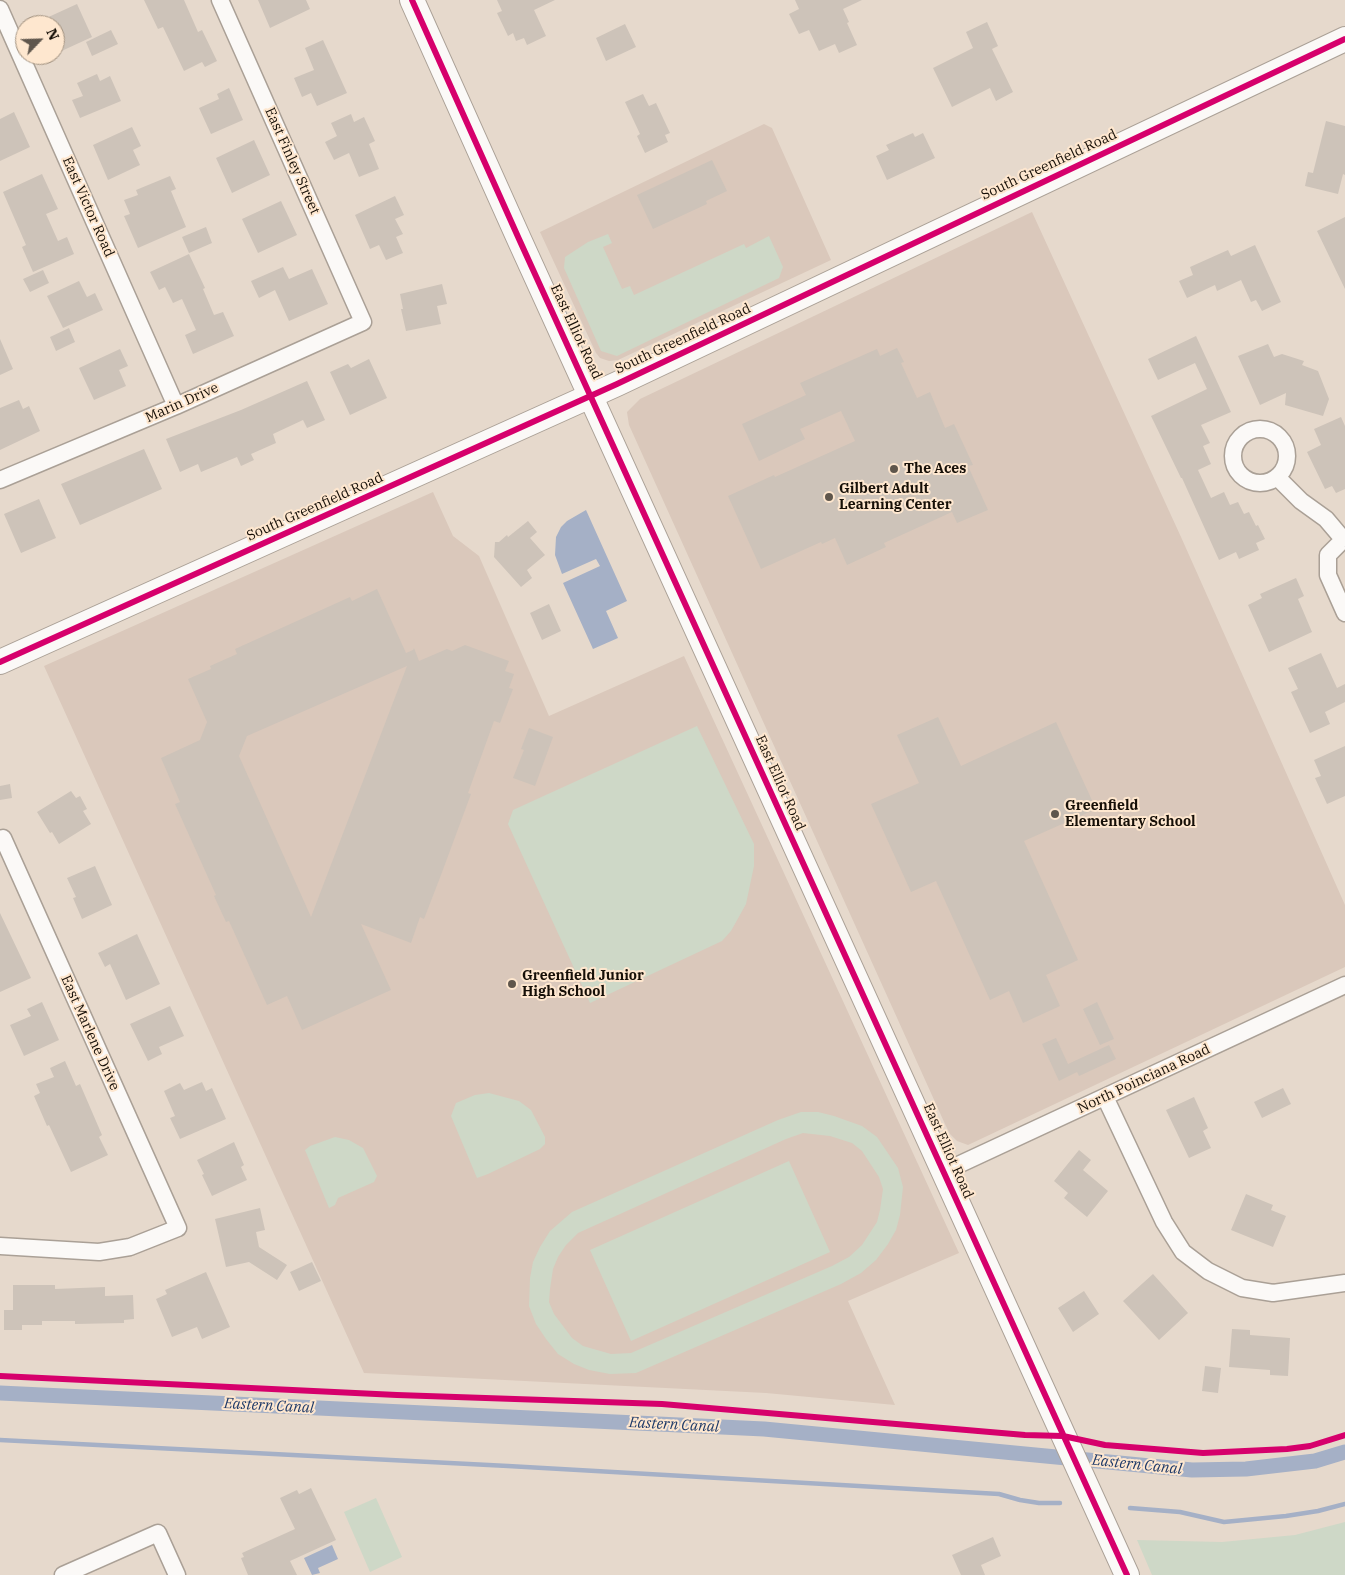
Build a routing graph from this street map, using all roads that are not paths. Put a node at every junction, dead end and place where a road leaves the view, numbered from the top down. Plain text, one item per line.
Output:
1 (220, 0) edge
2 (415, 1) edge
3 (0, 9) edge
4 (1345, 39) edge
5 (363, 322) joint
6 (591, 396) junction
7 (176, 406) junction
8 (1277, 477) dead end
9 (0, 480) edge
10 (1344, 539) edge
11 (1345, 613) edge
12 (0, 662) edge
13 (1, 838) edge
14 (1345, 985) edge
15 (1105, 1097) junction
16 (943, 1172) junction
17 (0, 1246) edge
18 (1345, 1283) edge
19 (63, 1575) edge
20 (177, 1575) edge
21 (1127, 1575) edge

1 - 5 street, East Finley Street
2 - 6 main road, East Elliot Road
3 - 7 street, East Victor Road
4 - 6 main road, South Greenfield Road
5 - 7 street, Marin Drive
6 - 12 main road, South Greenfield Road
6 - 16 main road, East Elliot Road
7 - 9 street, Marin Drive
8 - 10 street
10 - 11 street
13 - 17 street, East Marlene Drive
14 - 15 street, North Poinciana Road
15 - 16 street, North Poinciana Road
15 - 18 street
16 - 21 main road, East Elliot Road
19 - 20 street

